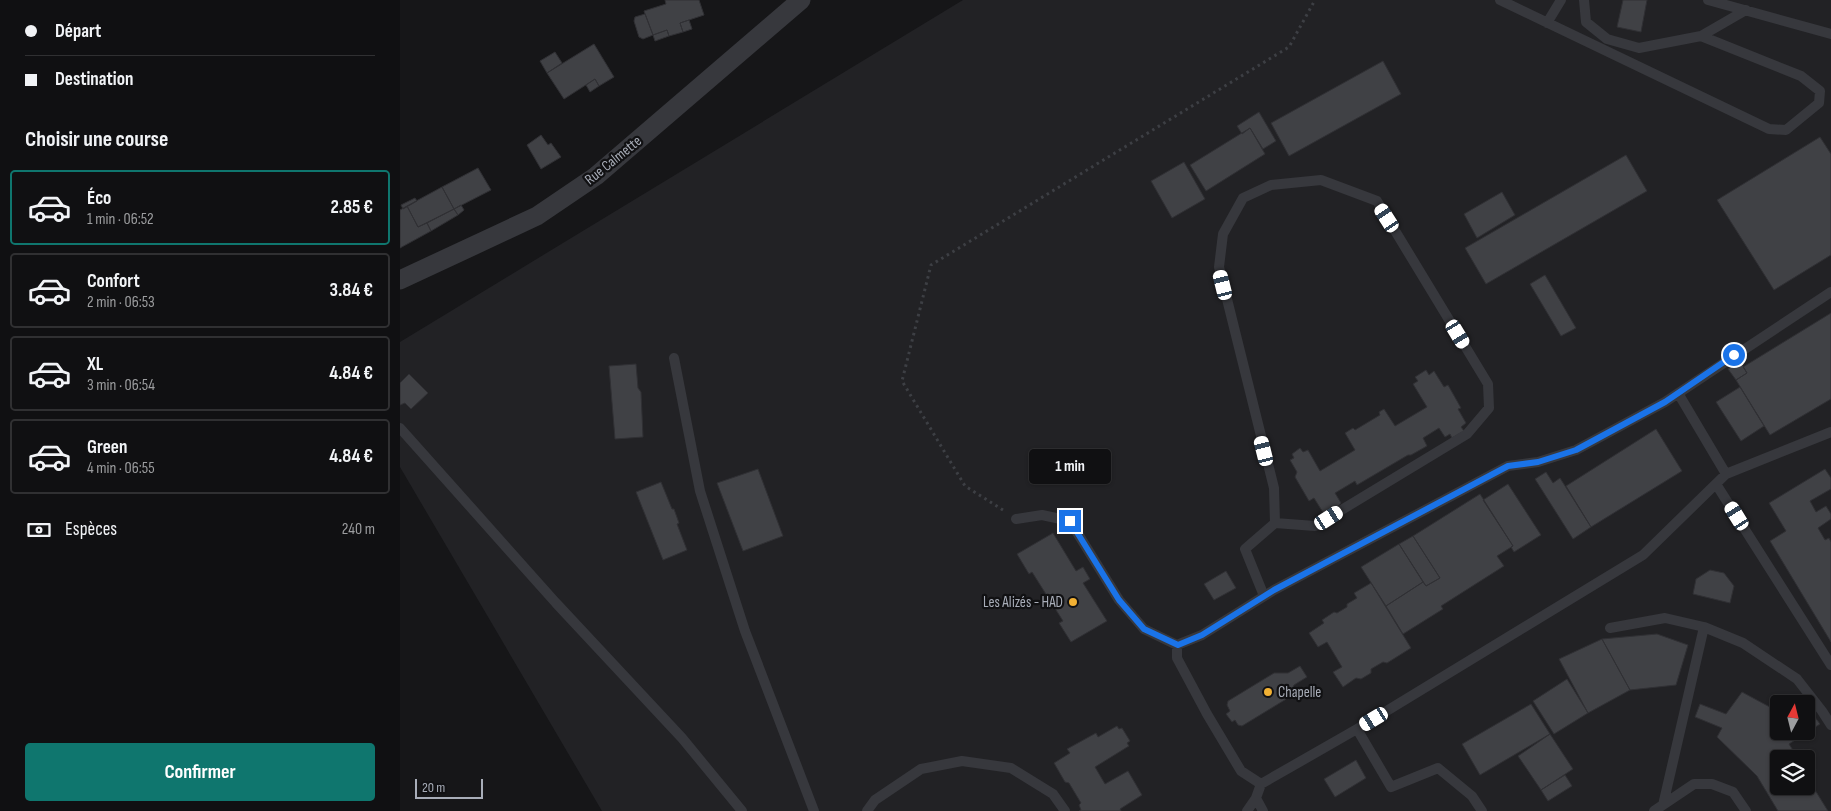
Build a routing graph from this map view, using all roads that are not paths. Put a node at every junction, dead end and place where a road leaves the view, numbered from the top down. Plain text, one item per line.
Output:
1 (801, 0) edge
2 (1500, 0) edge
3 (1561, 0) edge
4 (1584, 0) edge
5 (1708, 0) edge
6 (1746, 10) junction
7 (1547, 23) junction
8 (1831, 34) edge
9 (1701, 36) junction
10 (400, 280) edge
11 (1831, 292) edge
12 (674, 358) dead end
13 (1678, 393) junction
14 (400, 428) edge
15 (1831, 432) edge
16 (1726, 474) junction
17 (1716, 484) junction
18 (1016, 519) road end
19 (1275, 523) junction
20 (1264, 596) junction
21 (1704, 627) junction
22 (1610, 628) dead end
23 (1178, 645) junction
24 (1831, 665) edge
25 (1831, 726) edge
26 (1357, 729) junction
27 (1261, 784) junction
28 (1256, 798) junction
29 (1658, 808) edge
30 (742, 811) edge
31 (814, 811) edge
32 (867, 811) edge
33 (1065, 811) edge
34 (1247, 811) edge
35 (1263, 811) edge
36 (1482, 811) edge
37 (1746, 811) edge

1 - 10 street, Rue Calmette
2 - 7 lane
3 - 7 lane
4 - 9 lane
5 - 6 lane
6 - 8 lane
6 - 9 lane
7 - 9 lane
11 - 13 lane
12 - 31 lane
13 - 16 lane
13 - 20 lane
14 - 30 lane
15 - 16 lane
16 - 17 lane
17 - 24 lane
17 - 26 lane
18 - 23 lane
19 - 19 lane
19 - 20 lane
20 - 23 lane
21 - 22 lane
21 - 25 lane
21 - 29 lane
23 - 27 lane
26 - 27 lane
26 - 36 lane
27 - 28 lane
28 - 34 lane
28 - 35 lane
29 - 37 lane
32 - 33 lane

